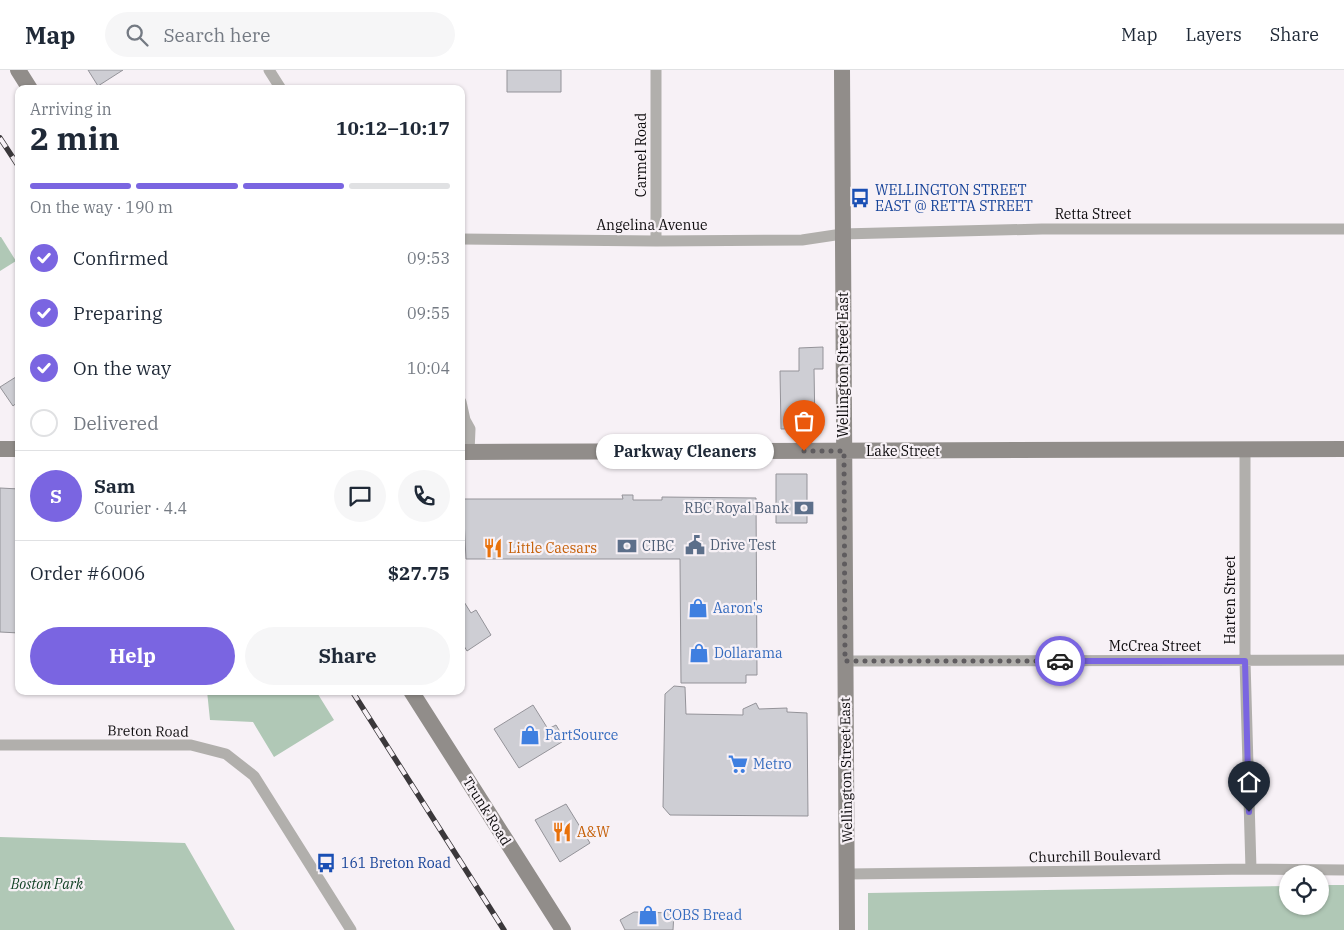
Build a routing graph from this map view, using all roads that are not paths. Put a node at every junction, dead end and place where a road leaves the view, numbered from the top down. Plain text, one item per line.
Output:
1 (18, 70) edge
2 (269, 70) edge
3 (656, 70) edge
4 (842, 70) edge
5 (27, 85) edge
6 (278, 85) edge
7 (1344, 229) edge
8 (842, 234) junction
9 (465, 239) edge
10 (656, 241) junction
11 (465, 420) edge
12 (0, 449) edge
13 (15, 449) edge
14 (1344, 449) edge
15 (1245, 450) junction
16 (844, 451) junction
17 (465, 452) edge
18 (1344, 660) edge
19 (845, 661) junction
20 (1245, 661) junction
21 (414, 695) edge
22 (0, 745) edge
23 (1251, 869) junction
24 (1344, 870) edge
25 (847, 874) junction
26 (351, 930) edge
27 (563, 930) edge
28 (847, 930) edge

1 - 5 main road
2 - 6 street
3 - 10 street, Carmel Road
4 - 8 main road, Wellington Street East
7 - 8 street, Retta Street
8 - 10 street, Angelina Avenue
8 - 16 main road, Wellington Street East
9 - 10 street, Angelina Avenue
11 - 17 street
12 - 13 main road
14 - 15 main road, Lake Street
15 - 16 main road, Lake Street
15 - 20 street, Harten Street
16 - 17 main road, Lake Street
16 - 19 main road, Wellington Street East
18 - 20 street, McCrea Street
19 - 20 street, McCrea Street
19 - 25 main road, Wellington Street East
20 - 23 street, Harten Street
21 - 27 main road, Trunk Road
22 - 26 street, Breton Road
23 - 24 street, Churchill Boulevard
23 - 25 street, Churchill Boulevard
25 - 28 main road, Wellington Street East

